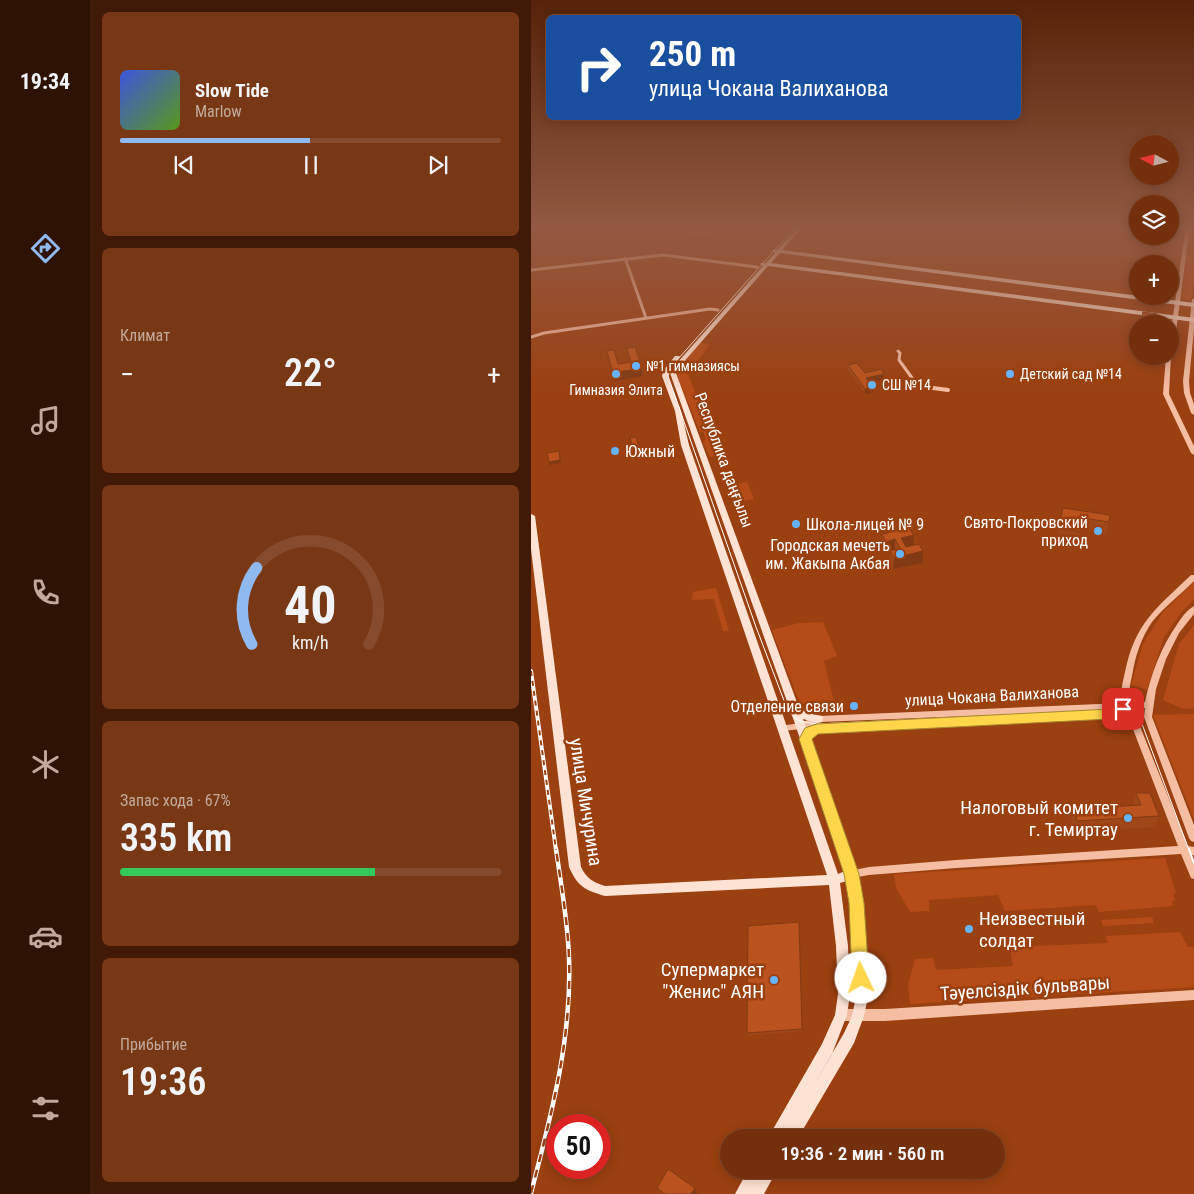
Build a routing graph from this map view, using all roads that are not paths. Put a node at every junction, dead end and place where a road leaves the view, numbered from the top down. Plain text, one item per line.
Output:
1 (633, 282) edge
2 (744, 282) edge
3 (751, 282) edge
4 (901, 282) edge
5 (1013, 282) edge
6 (1180, 282) edge
7 (1179, 294) edge
8 (1129, 297) edge
9 (1194, 300) edge
10 (1179, 303) edge
11 (1193, 305) edge
12 (718, 310) junction
13 (1153, 315) edge
14 (646, 318) junction
15 (1179, 318) edge
16 (1193, 320) edge
17 (531, 337) edge
18 (898, 352) dead end
19 (1169, 365) edge
20 (948, 390) dead end
21 (1194, 413) edge
22 (1194, 453) edge
23 (531, 516) edge
24 (1194, 577) edge
25 (1194, 609) edge
26 (1126, 685) junction
27 (1127, 705) junction
28 (1148, 705) junction
29 (795, 710) junction
30 (1109, 710) junction
31 (1135, 722) junction
32 (817, 724) junction
33 (801, 726) junction
34 (783, 728) junction
35 (805, 739) junction
36 (1194, 838) edge
37 (1189, 851) edge
38 (852, 874) junction
39 (1194, 875) edge
40 (834, 880) junction
41 (1194, 995) edge
42 (841, 1015) junction
43 (858, 1016) junction
44 (780, 1129) edge
45 (795, 1129) edge
46 (751, 1179) edge
47 (765, 1179) edge
48 (742, 1194) edge
49 (756, 1194) edge

1 - 14 street
2 - 12 main road, Республика даңғылы
3 - 29 main road, Республика даңғылы
4 - 13 main road
5 - 8 main road
6 - 7 street
9 - 11 street
10 - 11 main road
11 - 16 street
12 - 14 street
12 - 34 main road, Республика даңғылы
14 - 17 street
15 - 16 main road
16 - 21 street
18 - 20 street
19 - 22 street
23 - 40 main road, улица Мичурина
24 - 26 street
25 - 28 street
26 - 27 street
26 - 30 street
27 - 28 street, улица Чокана Валиханова
27 - 30 street, улица Чокана Валиханова
27 - 31 street
28 - 36 street
29 - 32 main road
29 - 33 main road, Республика даңғылы
30 - 31 street
30 - 32 street, улица Чокана Валиханова
31 - 37 street
32 - 33 street, улица Чокана Валиханова
32 - 35 main road
33 - 34 street, улица Чокана Валиханова
33 - 35 main road, Республика даңғылы
34 - 40 main road, Республика даңғылы
35 - 38 main road, Республика даңғылы
37 - 38 street
37 - 39 street
38 - 40 main road, улица Мичурина
38 - 43 main road, Республика даңғылы
40 - 42 main road, Республика даңғылы
41 - 43 street, Тәуелсіздік бульвары
42 - 43 street, Тәуелсіздік бульвары
42 - 44 main road, Республика даңғылы
43 - 45 main road, Республика даңғылы
46 - 48 main road
47 - 49 main road

